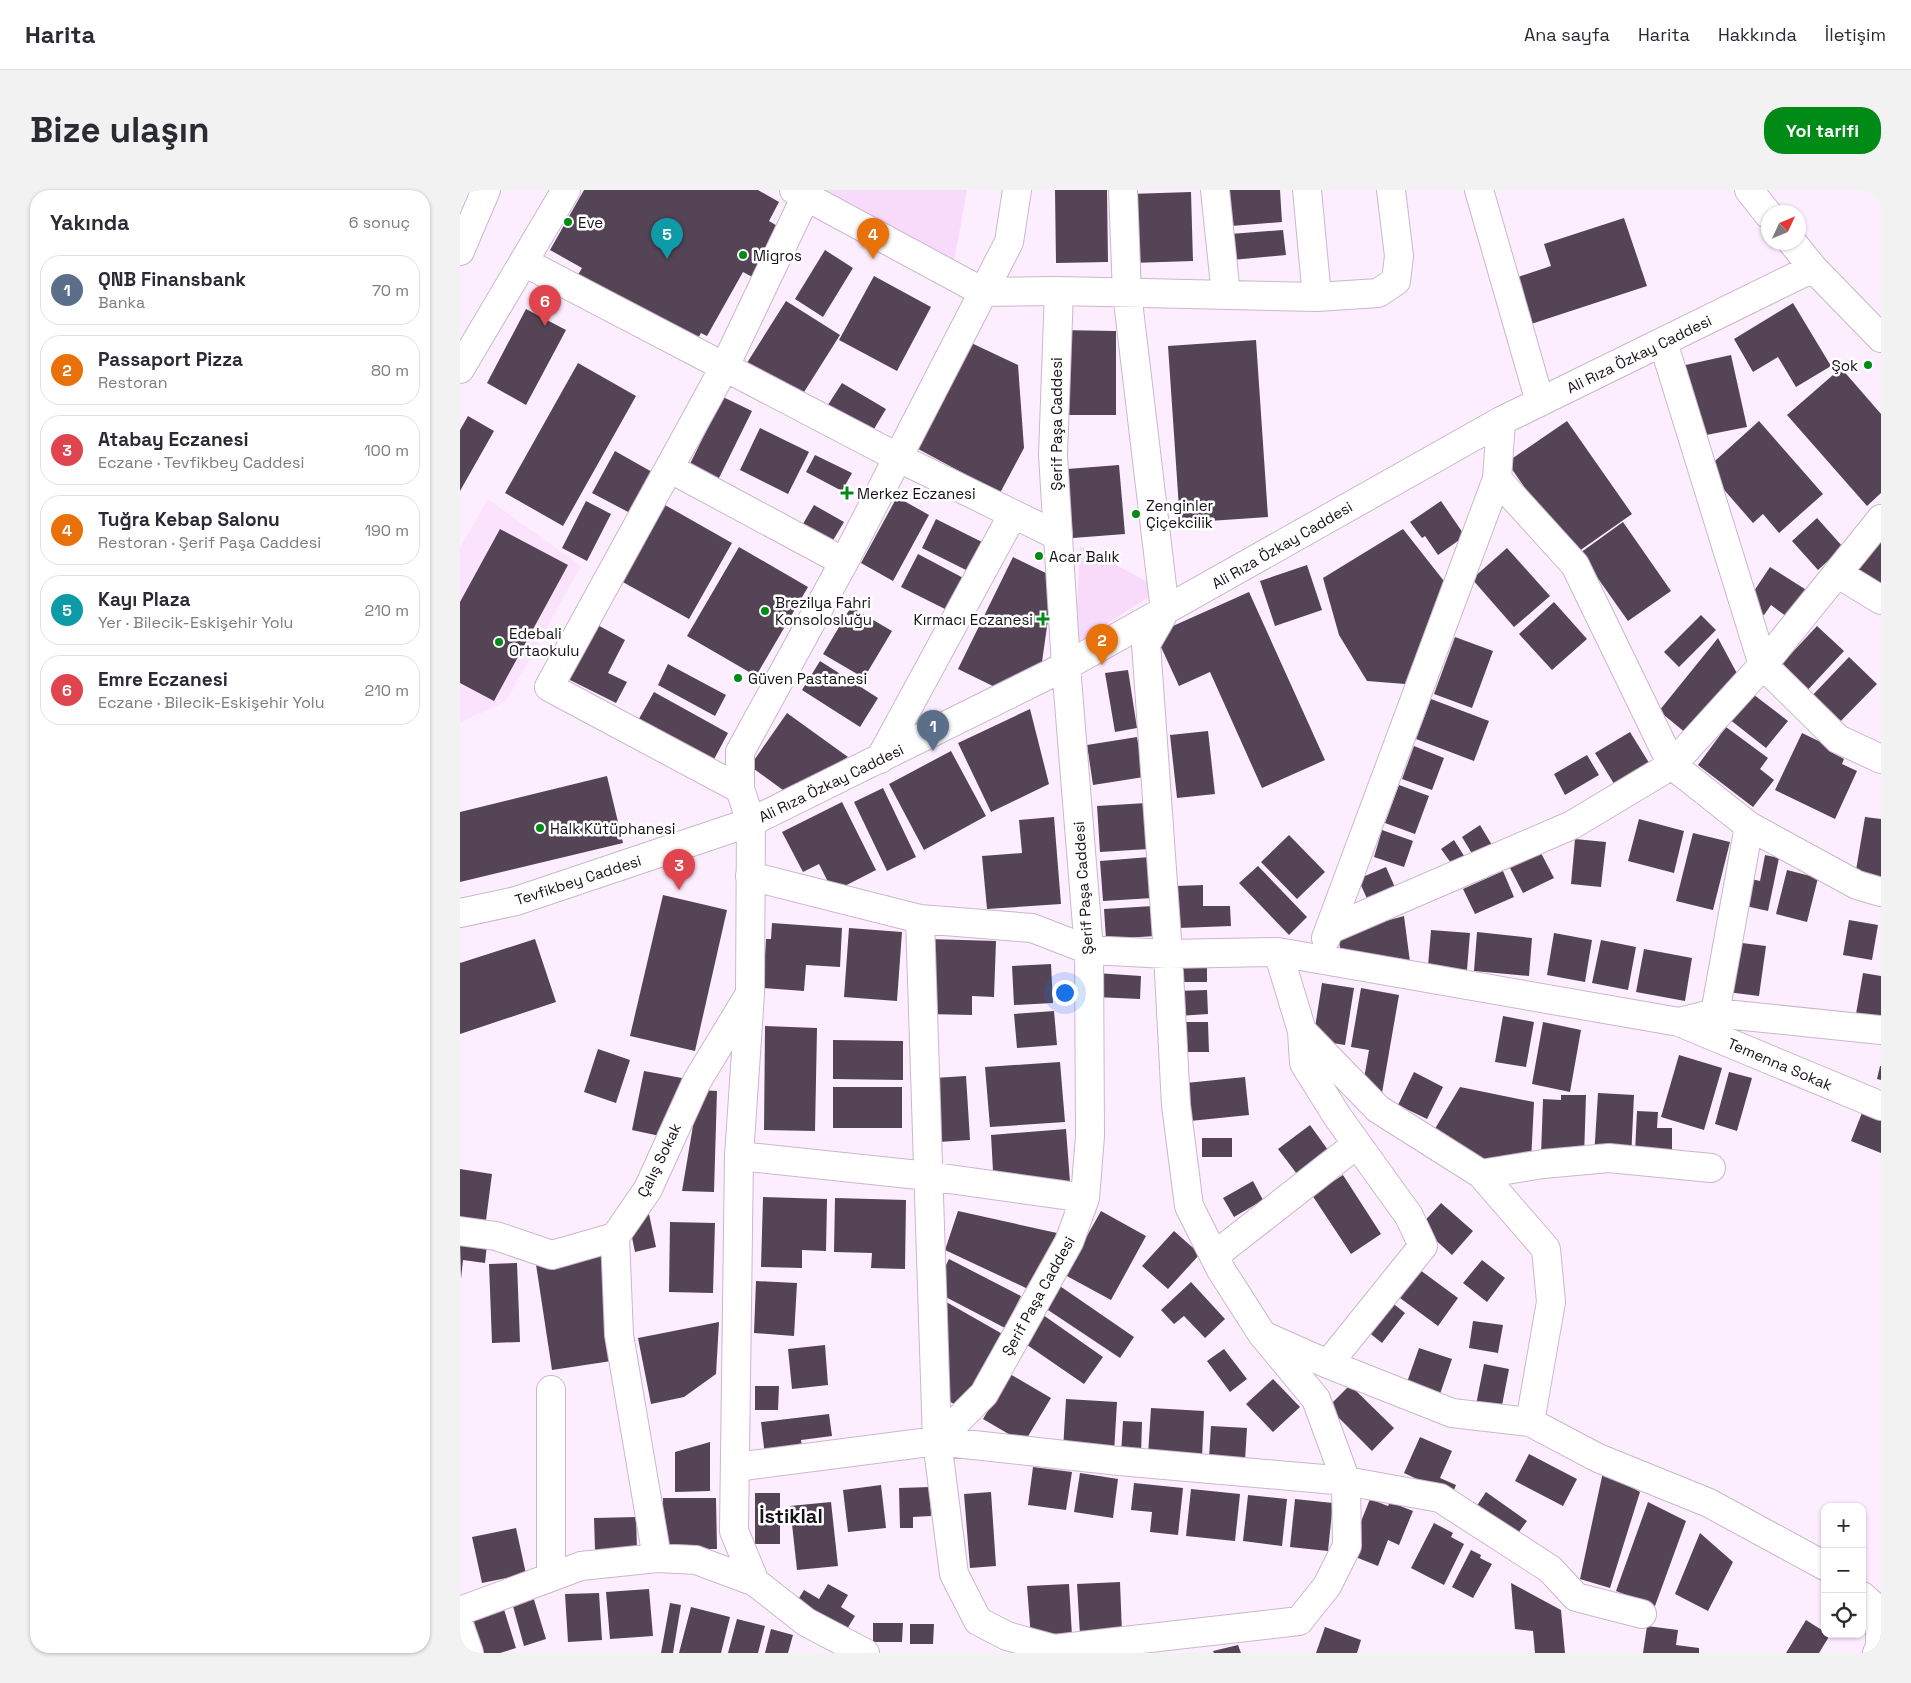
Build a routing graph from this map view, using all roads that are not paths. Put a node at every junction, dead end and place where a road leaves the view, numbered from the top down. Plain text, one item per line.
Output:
1 (486, 190) edge
2 (566, 190) edge
3 (1017, 190) edge
4 (1123, 190) edge
5 (1215, 190) edge
6 (1306, 190) edge
7 (1391, 190) edge
8 (1479, 190) edge
9 (1749, 190) edge
10 (800, 193) edge
11 (1761, 205) edge
12 (1798, 250) edge
13 (460, 251) edge
14 (524, 262) junction
15 (1813, 268) junction
16 (1059, 291) junction
17 (983, 292) junction
18 (1127, 293) junction
19 (1226, 295) junction
20 (1317, 297) junction
21 (1881, 338) edge
22 (1663, 342) junction
23 (724, 368) junction
24 (460, 369) edge
25 (1540, 402) junction
26 (1501, 421) junction
27 (897, 457) junction
28 (669, 468) junction
29 (1498, 479) junction
30 (1013, 514) junction
31 (1881, 519) edge
32 (1058, 536) junction
33 (844, 562) junction
34 (1837, 573) junction
35 (1881, 600) edge
36 (1165, 611) junction
37 (1763, 665) junction
38 (1066, 666) junction
39 (880, 759) junction
40 (1881, 759) edge
41 (1672, 765) junction
42 (740, 789) junction
43 (750, 822) junction
44 (1749, 826) junction
45 (750, 876) junction
46 (1881, 892) edge
47 (460, 913) edge
48 (920, 919) junction
49 (1331, 929) junction
50 (1089, 950) junction
51 (1278, 952) junction
52 (1168, 954) junction
53 (1316, 957) junction
54 (750, 994) junction
55 (1715, 1013) junction
56 (1679, 1022) junction
57 (1881, 1030) edge
58 (1302, 1031) junction
59 (1881, 1106) edge
60 (1357, 1144) junction
61 (739, 1156) junction
62 (1711, 1168) dead end
63 (1481, 1174) junction
64 (928, 1176) junction
65 (1085, 1198) junction
66 (460, 1231) edge
67 (615, 1237) junction
68 (1214, 1256) junction
69 (1262, 1334) junction
70 (1328, 1364) junction
71 (551, 1390) dead end
72 (1530, 1422) junction
73 (937, 1441) junction
74 (735, 1467) junction
75 (1346, 1481) junction
76 (657, 1558) junction
77 (1821, 1564) edge
78 (551, 1577) junction
79 (755, 1582) junction
80 (1866, 1600) edge
81 (460, 1611) edge
82 (1642, 1614) dead end
83 (460, 1626) edge
84 (469, 1653) edge
85 (865, 1653) edge
86 (1877, 1653) edge

1 - 13 street
2 - 14 street
3 - 17 street
4 - 18 street
5 - 19 street
6 - 20 street
7 - 20 street
8 - 25 street
9 - 11 street
10 - 17 street
10 - 23 street
12 - 15 street
14 - 23 street
14 - 24 street
15 - 21 street
15 - 22 street, Ali Rıza Özkay Caddesi
16 - 17 street
16 - 18 street
16 - 32 street, Şerif Paşa Caddesi
17 - 27 street
18 - 19 street
18 - 36 street
19 - 20 street
22 - 25 street, Ali Rıza Özkay Caddesi
22 - 37 street
23 - 27 street
23 - 28 street
25 - 26 street, Ali Rıza Özkay Caddesi
26 - 29 street
26 - 36 street, Ali Rıza Özkay Caddesi
27 - 30 street
27 - 33 street
28 - 33 street
28 - 42 street
29 - 41 street
29 - 49 street
30 - 32 street
30 - 39 street
31 - 34 street
32 - 38 street, Şerif Paşa Caddesi
33 - 42 street
34 - 35 street
34 - 37 street
36 - 38 street, Ali Rıza Özkay Caddesi
36 - 52 street
37 - 40 street
37 - 41 street
38 - 39 street, Ali Rıza Özkay Caddesi
38 - 50 street, Şerif Paşa Caddesi
39 - 43 street, Ali Rıza Özkay Caddesi
41 - 44 street
41 - 49 street
42 - 43 street
43 - 45 street
43 - 47 street, Tevfikbey Caddesi
44 - 46 street
44 - 55 street
45 - 48 street
45 - 54 street
48 - 50 street
48 - 64 street
49 - 53 street
50 - 52 street
50 - 65 street, Şerif Paşa Caddesi
51 - 52 street
51 - 53 street
51 - 58 street
52 - 68 street
53 - 56 street
54 - 61 street
54 - 67 street, Çalış Sokak
55 - 56 street
55 - 57 street
56 - 59 street, Temenna Sokak
58 - 60 street
58 - 63 street
60 - 68 street
60 - 70 street
61 - 64 street
61 - 74 street
62 - 63 street
63 - 72 street
64 - 65 street
64 - 73 street
65 - 73 street, Şerif Paşa Caddesi
66 - 67 street
67 - 76 street
68 - 69 street
69 - 70 street
69 - 75 street
70 - 72 street
71 - 78 street
72 - 77 street
73 - 74 street
73 - 75 street
73 - 75 street
74 - 79 street
75 - 82 street
76 - 78 street
76 - 79 street
78 - 81 street
79 - 85 street
80 - 86 street
83 - 84 street

